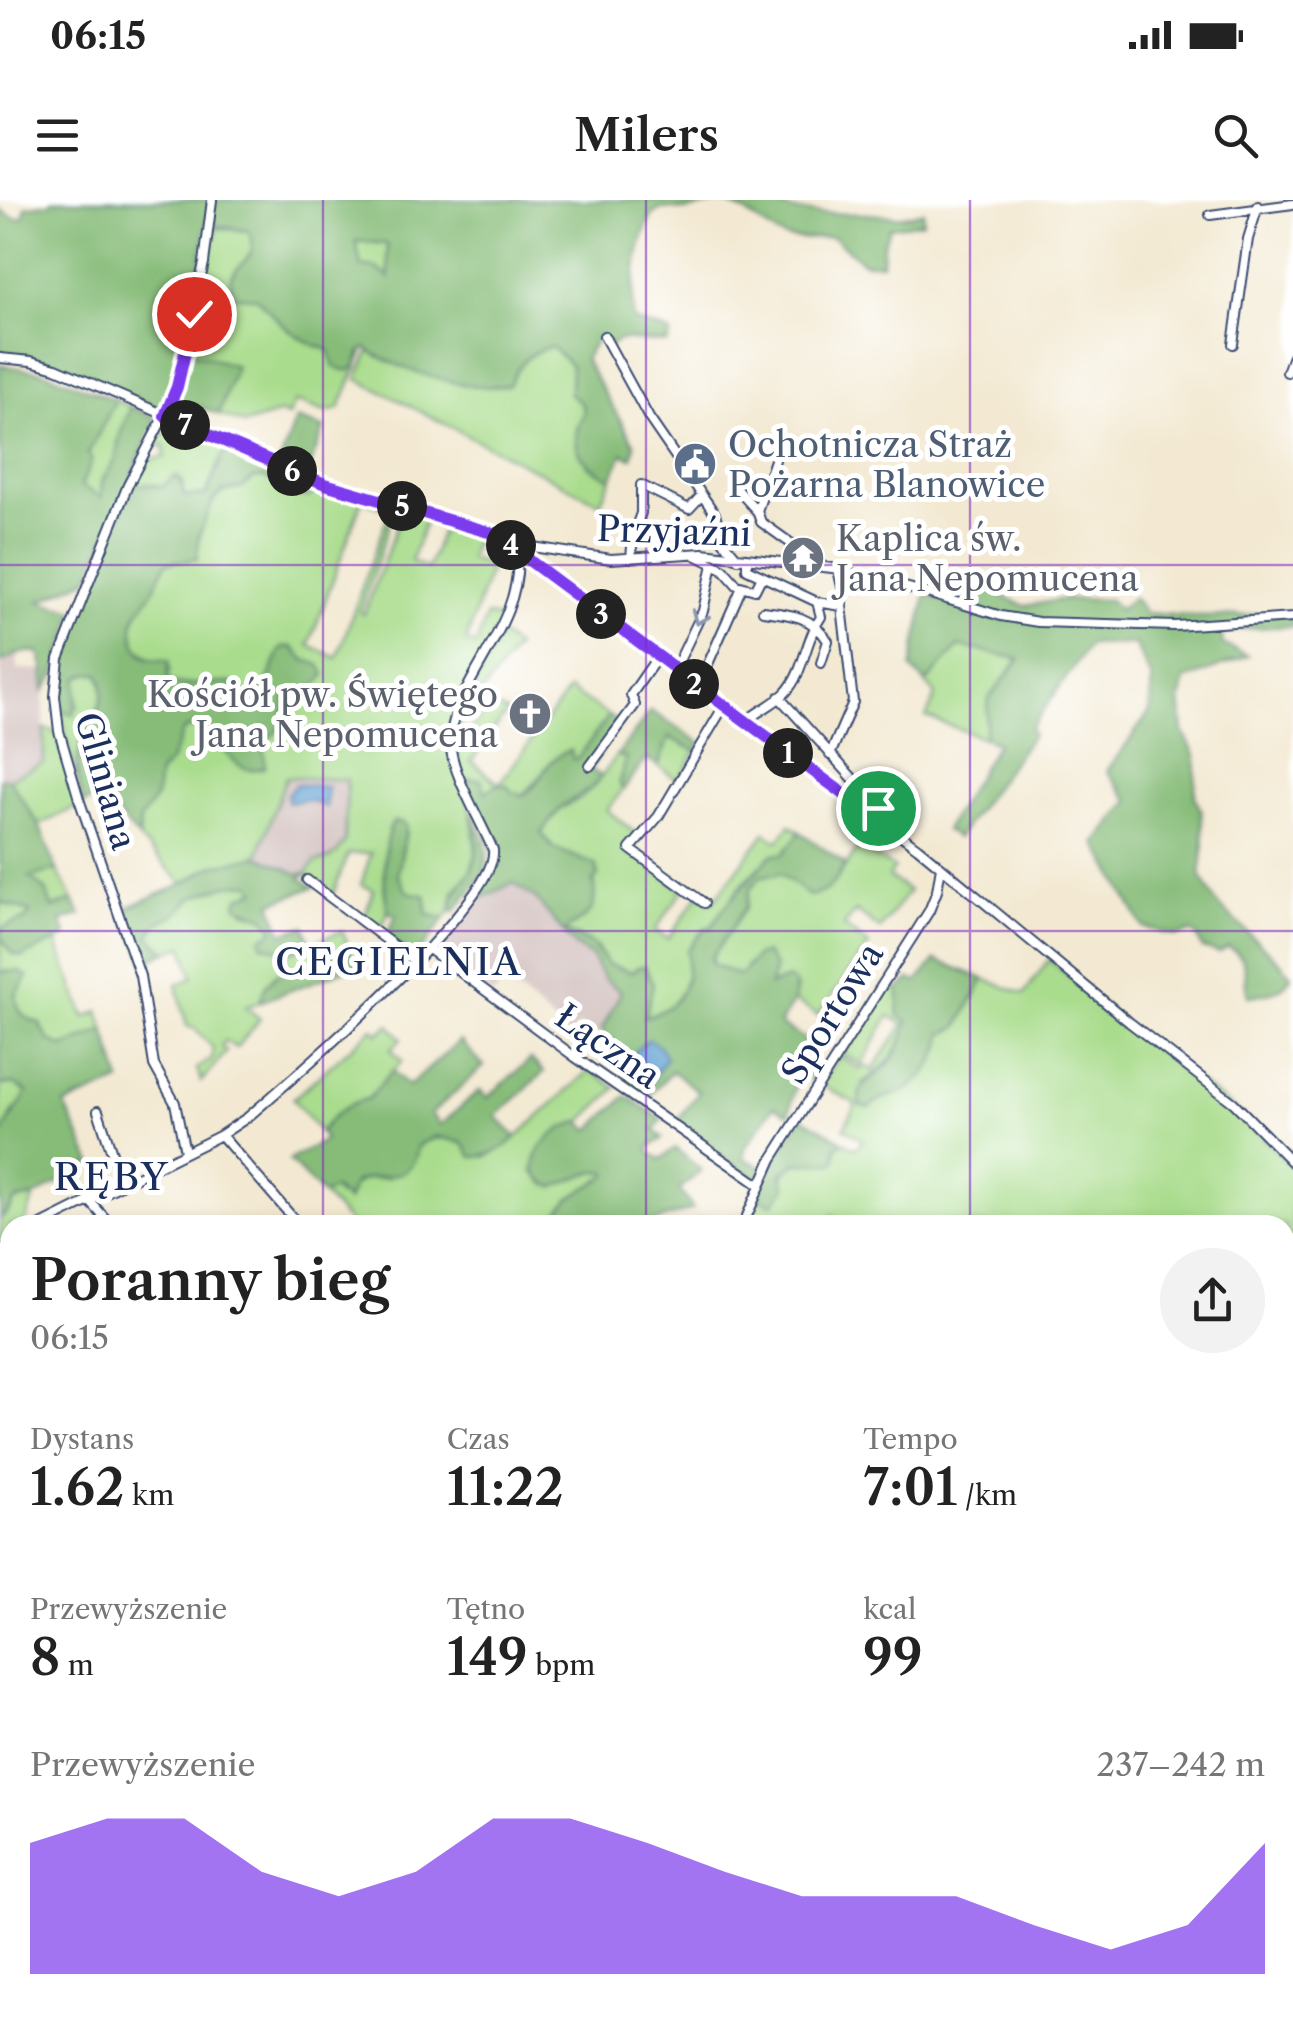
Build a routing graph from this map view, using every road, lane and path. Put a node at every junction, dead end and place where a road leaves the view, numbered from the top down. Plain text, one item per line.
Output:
1 (212, 200) edge
2 (1254, 204) edge
3 (1293, 204) edge
4 (1210, 214) dead end
5 (604, 336) dead end
6 (1233, 344) dead end
7 (1293, 356) edge
8 (0, 358) edge
9 (1287, 372) dead end
10 (165, 416) junction
11 (775, 460) dead end
12 (738, 490) dead end
13 (702, 495) junction
14 (756, 510) junction
15 (521, 550) junction
16 (692, 553) junction
17 (631, 558) junction
18 (742, 560) junction
19 (713, 564) junction
20 (824, 567) junction
21 (838, 570) junction
22 (761, 578) junction
23 (742, 587) junction
24 (817, 602) junction
25 (842, 606) junction
26 (763, 611) dead end
27 (1293, 618) edge
28 (815, 624) junction
29 (658, 656) junction
30 (821, 663) dead end
31 (675, 669) junction
32 (703, 690) junction
33 (780, 697) junction
34 (724, 706) junction
35 (746, 721) junction
36 (830, 755) junction
37 (590, 766) dead end
38 (874, 816) junction
39 (940, 867) junction
40 (307, 880) dead end
41 (704, 903) dead end
42 (429, 949) junction
43 (417, 962) junction
44 (98, 1111) dead end
45 (221, 1135) junction
46 (186, 1152) junction
47 (1293, 1162) edge
48 (122, 1183) junction
49 (758, 1184) junction
50 (88, 1199) junction
51 (59, 1215) edge
52 (102, 1215) edge
53 (290, 1215) edge
54 (746, 1215) edge

1 - 10 street, Gliniana
2 - 3 street
2 - 4 street
2 - 6 street
5 - 13 street
7 - 9 street
8 - 10 street, Przyjaźni
10 - 15 street, Przyjaźni
10 - 46 street, Gliniana
11 - 14 street
12 - 14 street
13 - 17 street
13 - 18 street
14 - 20 street
15 - 17 street, Przyjaźni
15 - 29 street
15 - 42 street
16 - 17 street, Przyjaźni
16 - 18 street, Przyjaźni
16 - 19 street
18 - 20 street, Przyjaźni
18 - 22 street
19 - 23 street
19 -> 31 street
20 - 21 street, Przyjaźni
21 - 25 street
21 - 27 street, Przyjaźni
22 - 23 street
22 - 24 street
23 - 32 street
24 - 25 street
24 - 28 street
25 - 36 street
26 - 28 street
28 - 30 street
28 - 33 street
29 - 31 street
29 - 37 street
31 - 32 street
32 - 34 street
33 - 35 street
33 - 36 street
34 - 35 street
34 - 41 street
35 - 38 street
36 - 38 street
38 - 39 street
39 - 47 street
39 - 49 street, Sportowa
40 - 43 street
42 - 43 street
42 - 49 street, Łączna
43 - 45 street
44 - 48 street
45 - 46 street
45 - 53 street
46 - 48 street
48 - 50 street
49 - 54 street, Sportowa
50 - 51 street
50 - 52 street

